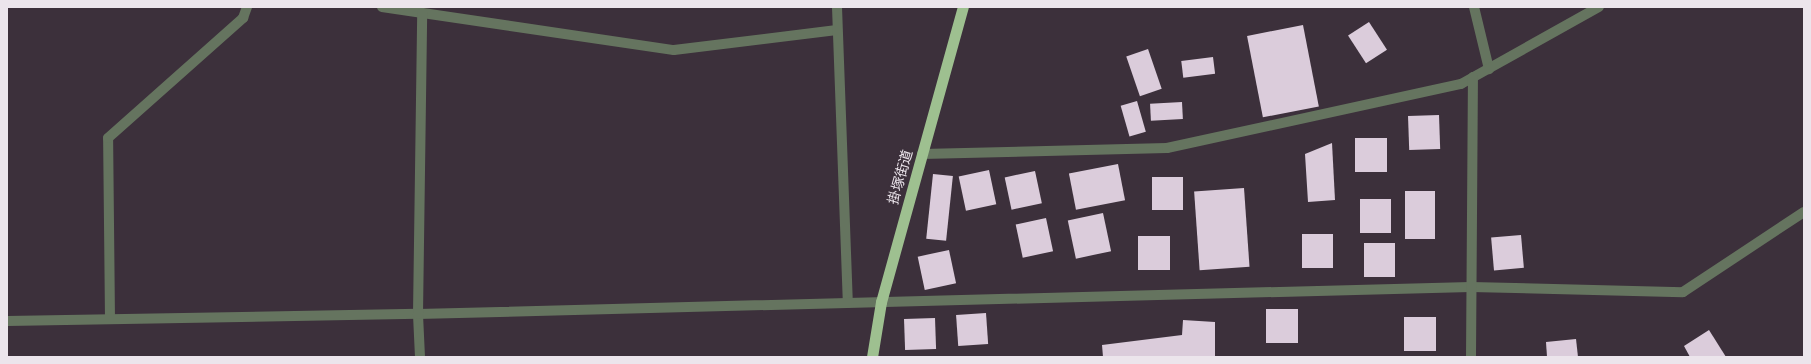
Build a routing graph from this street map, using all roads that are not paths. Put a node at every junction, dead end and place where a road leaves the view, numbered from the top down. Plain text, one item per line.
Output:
1 (247, 7) edge
2 (382, 7) edge
3 (837, 7) edge
4 (963, 7) edge
5 (1474, 7) edge
6 (1599, 7) edge
7 (422, 13) junction
8 (837, 30) junction
9 (1489, 68) junction
10 (1473, 77) junction
11 (922, 154) junction
12 (1804, 212) edge
13 (1471, 287) junction
14 (880, 302) junction
15 (848, 303) junction
16 (418, 314) junction
17 (110, 319) junction
18 (7, 322) edge
19 (420, 357) edge
20 (872, 357) edge
21 (1471, 357) edge

1 - 17 street
2 - 7 street
3 - 8 street
4 - 11 highway, 掛塚街道
5 - 9 street
6 - 9 street
7 - 8 street
7 - 16 street
8 - 15 street
9 - 10 street
10 - 11 street
10 - 13 street
11 - 14 highway, 掛塚街道
12 - 13 street
13 - 14 street
13 - 21 street
14 - 15 street
14 - 20 highway, 掛塚街道
15 - 16 street
16 - 17 street
16 - 19 street
17 - 18 street

